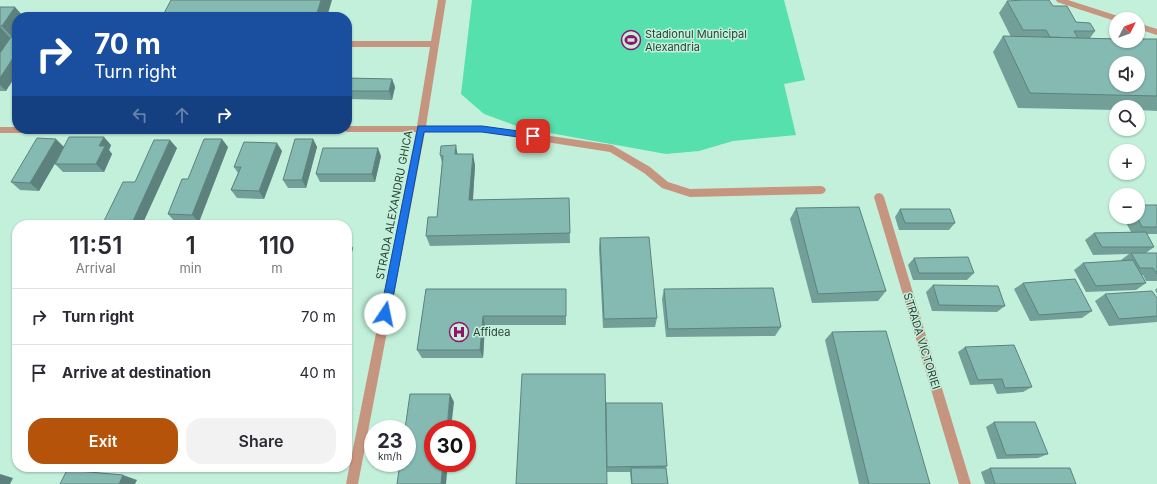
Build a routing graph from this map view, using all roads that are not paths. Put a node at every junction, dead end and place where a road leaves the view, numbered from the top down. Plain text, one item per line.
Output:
1 (442, 0) edge
2 (1060, 0) edge
3 (1109, 16) edge
4 (1145, 28) edge
5 (1157, 32) edge
6 (352, 44) edge
7 (435, 44) junction
8 (352, 129) edge
9 (421, 129) junction
10 (0, 130) edge
11 (12, 130) edge
12 (821, 190) dead end
13 (880, 197) dead end
14 (352, 484) edge
15 (965, 484) edge

1 - 7 street, STRADA ALEXANDRU GHICA
2 - 3 street
4 - 5 street
6 - 7 street
7 - 9 street, STRADA ALEXANDRU GHICA
8 - 9 street
9 - 12 street
9 - 14 street, STRADA ALEXANDRU GHICA
10 - 11 street
13 - 15 street, STRADA VICTORIEI

